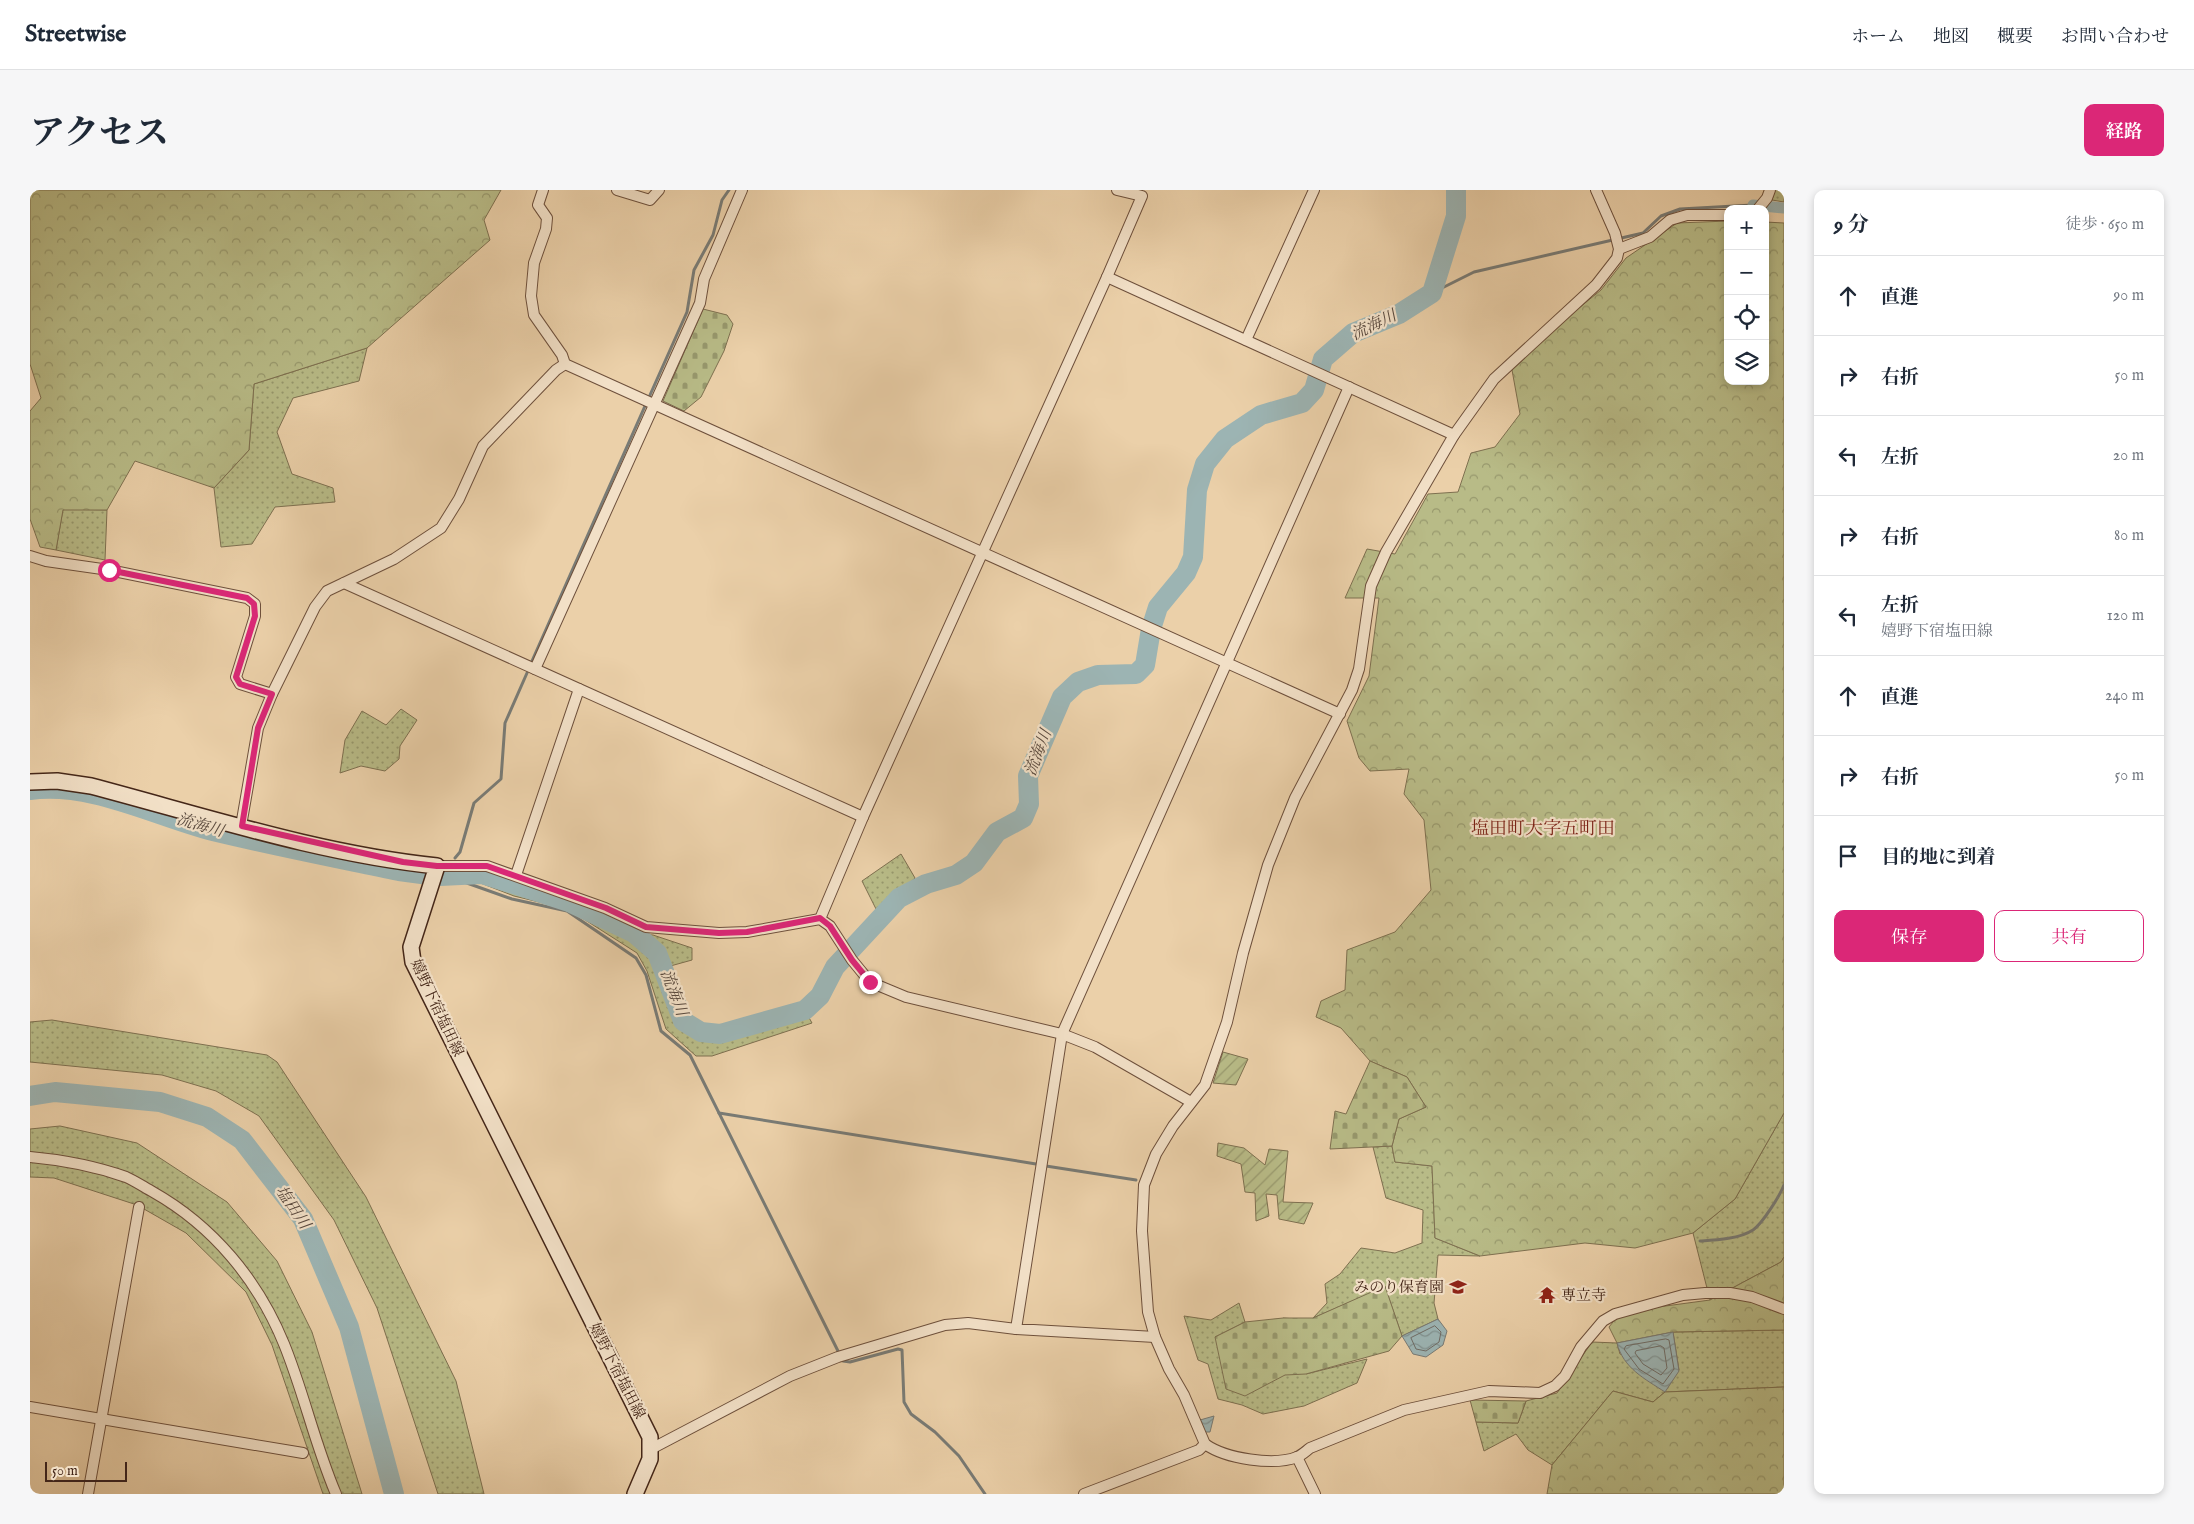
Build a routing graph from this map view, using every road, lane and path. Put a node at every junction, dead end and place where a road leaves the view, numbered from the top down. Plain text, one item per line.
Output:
1 (543, 190) edge
2 (617, 190) edge
3 (659, 190) edge
4 (742, 190) edge
5 (1117, 190) edge
6 (1314, 190) edge
7 (1596, 190) edge
8 (1768, 194) edge
9 (1761, 205) edge
10 (1724, 215) edge
11 (1618, 249) junction
12 (1107, 277) junction
13 (1246, 340) junction
14 (565, 364) junction
15 (1349, 387) junction
16 (655, 406) junction
17 (1454, 435) junction
18 (982, 554) junction
19 (30, 556) edge
20 (344, 583) junction
21 (1227, 663) junction
22 (535, 669) junction
23 (578, 689) junction
24 (272, 694) junction
25 (1340, 714) junction
26 (30, 782) edge
27 (863, 817) junction
28 (242, 826) junction
29 (437, 866) junction
30 (516, 876) junction
31 (820, 918) junction
32 (1062, 1034) junction
33 (1191, 1102) junction
34 (30, 1157) edge
35 (139, 1207) dead end
36 (1784, 1309) edge
37 (1016, 1329) junction
38 (1154, 1336) junction
39 (30, 1406) edge
40 (101, 1419) junction
41 (1206, 1444) junction
42 (651, 1449) junction
43 (303, 1453) dead end
44 (1297, 1457) junction
45 (88, 1494) edge
46 (336, 1494) edge
47 (635, 1494) edge
48 (1084, 1494) edge
49 (1315, 1494) edge

1 - 14 street
2 - 3 street
4 - 16 street
5 - 12 street
6 - 13 street
7 - 11 street
8 - 9 street
10 - 11 street
11 - 17 street
12 - 13 street
12 - 18 street
13 - 15 street
14 - 16 street
14 - 20 street
15 - 17 street
15 - 21 street
16 - 18 street
16 - 22 street
17 - 25 street
18 - 21 street
18 - 27 street
19 - 24 street
20 - 22 street
20 - 24 street
21 - 25 street
21 - 32 street
22 - 23 street
23 - 27 street
23 - 30 street
24 - 28 street
25 - 33 street
26 - 28 main road
27 - 31 street
28 - 29 main road
29 - 30 street
29 - 42 main road, 嬉野下宿塩田線
30 - 31 street
31 - 32 street
32 - 33 street
32 - 37 street
33 - 38 street
34 - 46 street
35 - 40 street
36 - 44 street
37 - 38 street
37 - 42 street
38 - 41 street
39 - 40 street
40 - 43 street
40 - 45 street
41 - 44 street
41 - 48 street
42 - 47 main road
44 - 49 street

